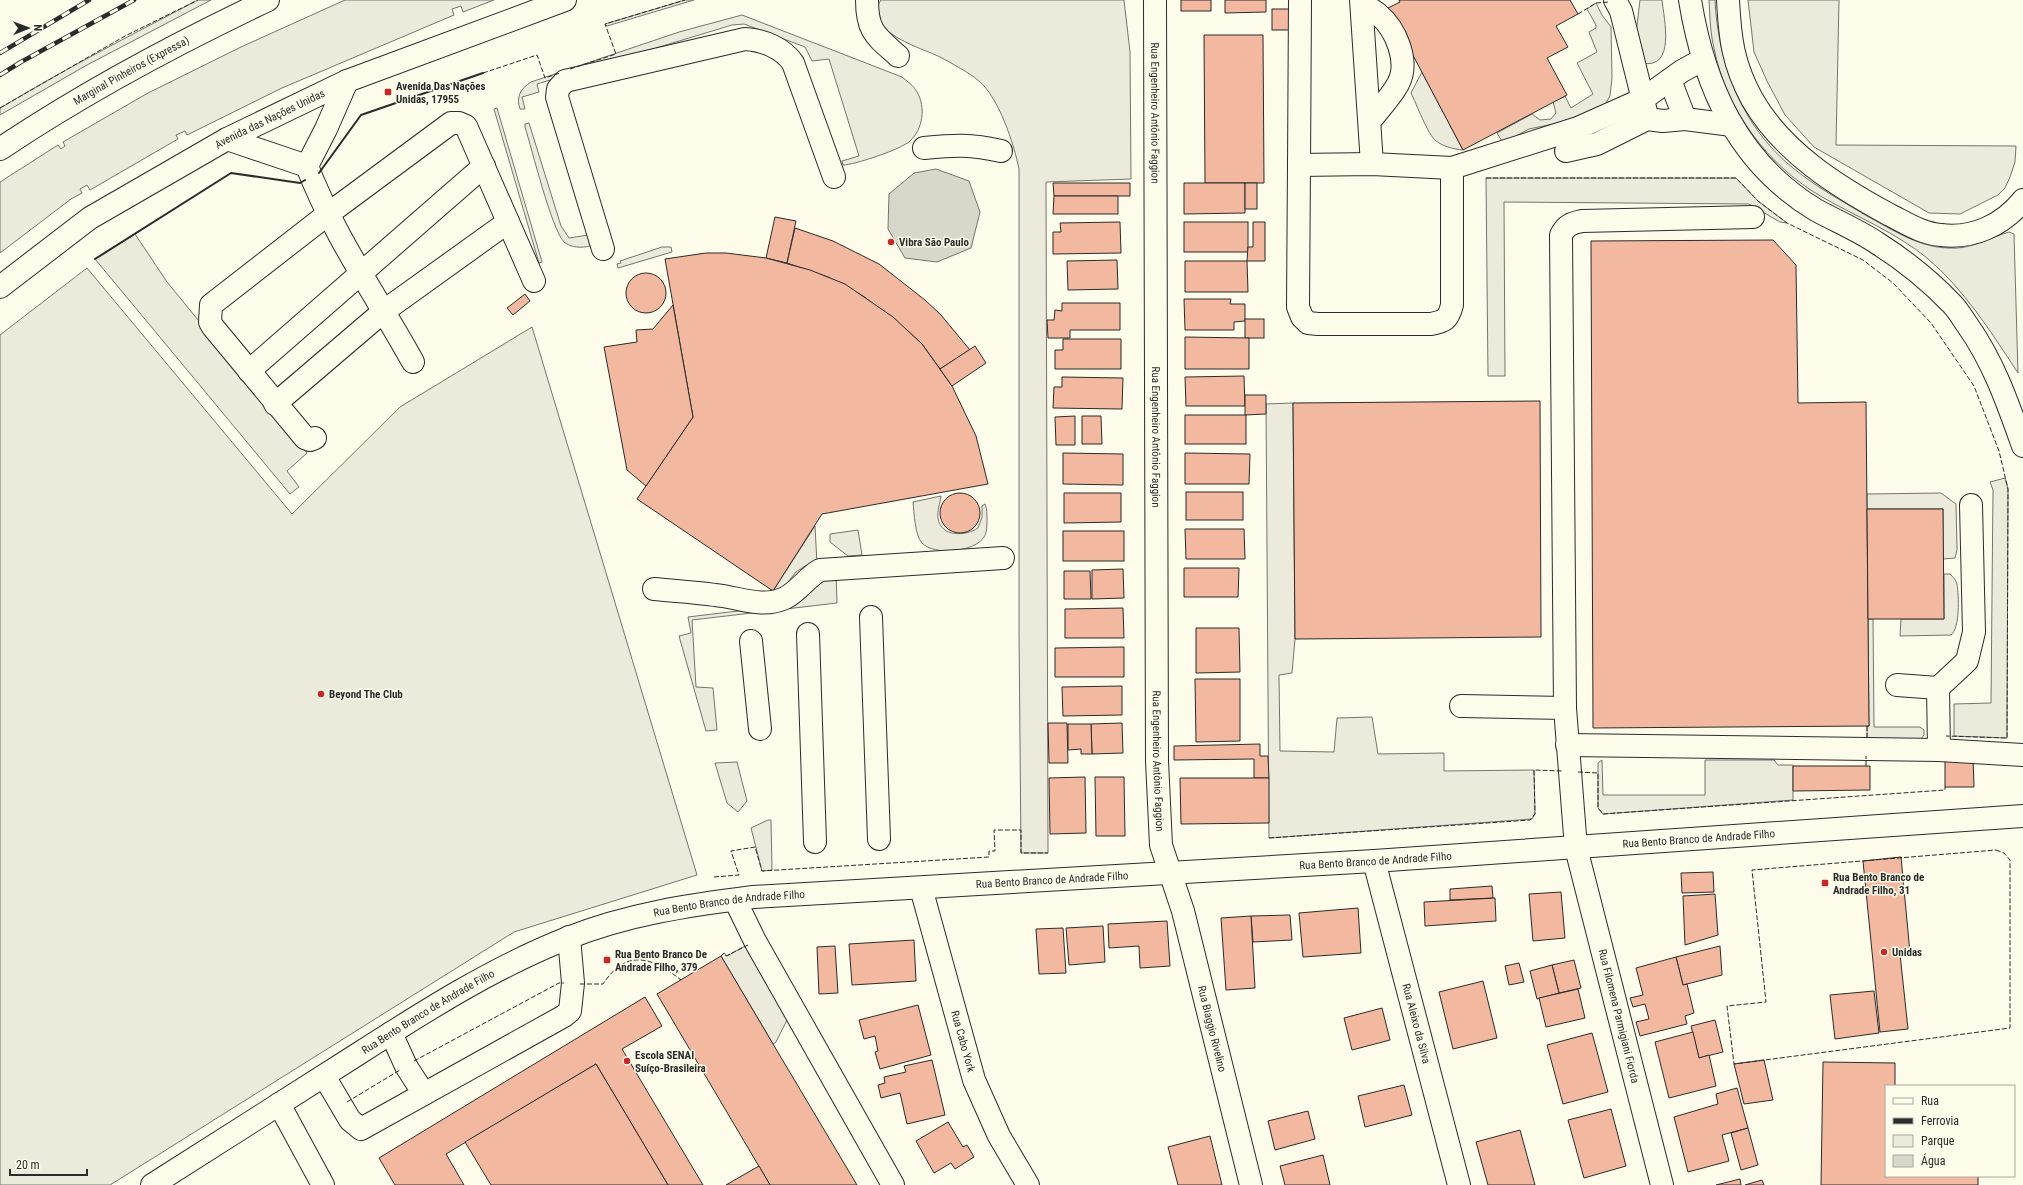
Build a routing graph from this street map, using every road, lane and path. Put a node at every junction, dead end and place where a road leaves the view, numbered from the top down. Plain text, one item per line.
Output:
1 (268, 0) edge
2 (565, 0) edge
3 (867, 0) edge
4 (1155, 0) edge
5 (1300, 0) edge
6 (1690, 0) edge
7 (1728, 0) edge
8 (1362, 2) edge
9 (1620, 4) edge
10 (898, 56) dead end
11 (1702, 60) junction
12 (1670, 80) junction
13 (347, 81) junction
14 (1638, 108) junction
15 (1685, 119) junction
16 (1370, 121) junction
17 (1732, 125) junction
18 (227, 139) junction
19 (924, 148) dead end
20 (0, 149) edge
21 (1001, 151) dead end
22 (1566, 151) dead end
23 (1372, 164) junction
24 (1299, 165) junction
25 (307, 166) junction
26 (484, 166) junction
27 (1452, 168) junction
28 (834, 177) dead end
29 (2023, 200) edge
30 (328, 214) junction
31 (1753, 217) dead end
32 (508, 222) junction
33 (603, 249) dead end
34 (361, 274) junction
35 (534, 281) dead end
36 (0, 287) edge
37 (384, 311) junction
38 (413, 362) dead end
39 (249, 371) junction
40 (275, 404) junction
41 (315, 438) dead end
42 (2023, 446) edge
43 (1971, 505) dead end
44 (1003, 558) dead end
45 (654, 589) dead end
46 (871, 616) dead end
47 (808, 634) dead end
48 (751, 641) dead end
49 (1897, 685) dead end
50 (1938, 688) junction
51 (1461, 706) dead end
52 (1565, 708) junction
53 (760, 729) dead end
54 (1567, 745) junction
55 (1939, 750) junction
56 (2023, 755) edge
57 (2023, 816) edge
58 (878, 839) dead end
59 (815, 842) dead end
60 (1576, 848) junction
61 (1374, 861) junction
62 (1170, 873) junction
63 (921, 888) junction
64 (735, 900) junction
65 (569, 938) junction
66 (391, 1034) junction
67 (324, 1076) junction
68 (424, 1094) junction
69 (279, 1104) junction
70 (152, 1185) edge
71 (323, 1185) edge
72 (893, 1185) edge
73 (1028, 1185) edge
74 (1251, 1185) edge
75 (1459, 1185) edge
76 (1662, 1185) edge

1 - 20 main road, Marginal Pinheiros (Expressa)
2 - 13 main road, Avenida das Nações Unidas
3 - 10 main road
4 - 62 main road, Rua Engenheiro Antônio Faggion
5 - 24 main road
6 - 11 main road
7 - 29 main road
8 - 16 main road
8 - 16 main road
9 - 14 main road
11 - 12 main road
11 - 17 main road
12 - 14 main road
12 - 15 main road
13 - 18 main road, Avenida das Nações Unidas
13 - 25 main road
14 - 15 main road
14 - 22 main road
14 - 27 main road
15 - 17 main road
16 - 23 main road
17 - 42 main road
18 - 25 main road
18 - 36 main road, Avenida das Nações Unidas
19 - 21 main road
23 - 24 main road
23 - 27 main road
24 - 27 main road
25 - 30 main road
26 - 30 main road
26 - 32 main road
26 - 34 main road
28 - 33 main road
30 - 34 main road
30 - 39 main road
31 - 52 main road, Rua Filomena Parmigiani Fiorda
32 - 35 main road
32 - 37 main road
34 - 37 main road
34 - 39 main road
37 - 38 main road
37 - 40 main road
39 - 40 main road
40 - 41 main road
43 - 50 main road
44 - 45 main road
46 - 58 main road
47 - 59 main road
48 - 53 main road
49 - 50 main road
50 - 55 main road
51 - 52 main road
52 - 54 main road, Rua Filomena Parmigiani Fiorda
54 - 55 main road
54 - 60 main road, Rua Filomena Parmigiani Fiorda
55 - 56 main road
57 - 60 main road, Rua Bento Branco de Andrade Filho
60 - 61 main road, Rua Bento Branco de Andrade Filho
60 - 76 main road, Rua Filomena Parmigiani Fiorda
61 - 62 main road, Rua Bento Branco de Andrade Filho
61 - 75 main road, Rua Aleixo da Silva
62 - 63 main road, Rua Bento Branco de Andrade Filho
62 - 74 main road, Rua Biaggio Rivelino
63 - 64 main road, Rua Bento Branco de Andrade Filho
63 - 73 main road, Rua Cabo York
64 - 65 main road, Rua Bento Branco de Andrade Filho
64 - 72 main road
65 - 66 main road, Rua Bento Branco de Andrade Filho
65 - 68 main road
66 - 67 main road, Rua Bento Branco de Andrade Filho
66 - 68 main road
67 - 68 main road
67 - 69 main road, Rua Bento Branco de Andrade Filho
69 - 70 main road, Rua Bento Branco de Andrade Filho
69 - 71 main road

